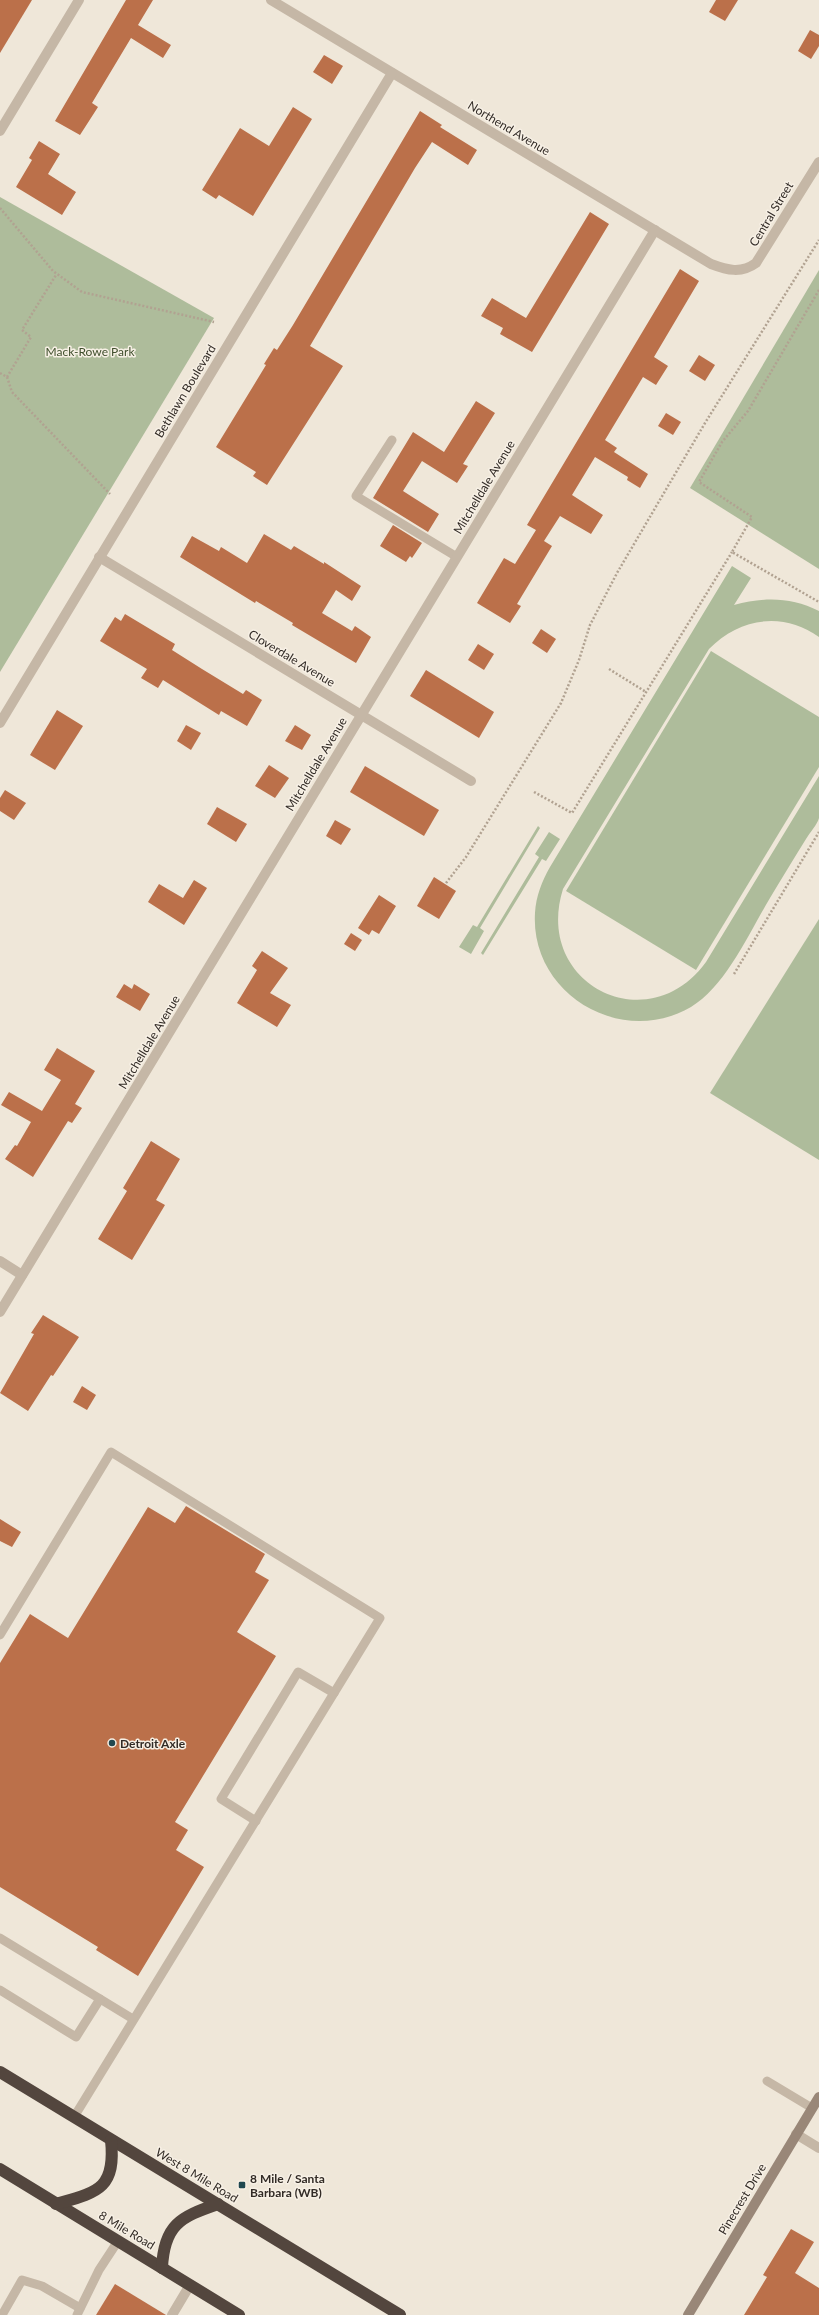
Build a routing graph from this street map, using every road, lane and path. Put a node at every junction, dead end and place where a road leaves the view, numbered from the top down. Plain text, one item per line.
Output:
1 (79, 0) edge
2 (270, 0) edge
3 (392, 73) junction
4 (0, 131) edge
5 (819, 162) edge
6 (0, 208) edge
7 (655, 230) junction
8 (819, 240) edge
9 (738, 271) joint
10 (56, 275) junction
11 (819, 290) edge
12 (214, 322) dead end
13 (0, 373) edge
14 (7, 377) junction
15 (392, 440) dead end
16 (110, 494) dead end
17 (732, 552) junction
18 (99, 557) junction
19 (457, 557) junction
20 (819, 602) edge
21 (609, 669) dead end
22 (646, 692) junction
23 (362, 715) junction
24 (0, 723) edge
25 (471, 781) dead end
26 (534, 792) dead end
27 (819, 832) edge
28 (446, 883) dead end
29 (734, 974) dead end
30 (0, 1261) edge
31 (22, 1275) junction
32 (0, 1312) edge
33 (0, 1635) edge
34 (334, 1693) junction
35 (256, 1821) junction
36 (0, 1938) edge
37 (0, 1990) edge
38 (100, 1999) junction
39 (133, 2019) junction
40 (0, 2072) edge
41 (767, 2081) dead end
42 (819, 2097) edge
43 (812, 2108) junction
44 (74, 2118) junction
45 (796, 2134) junction
46 (111, 2140) junction
47 (819, 2148) edge
48 (0, 2169) edge
49 (56, 2204) junction
50 (218, 2204) junction
51 (118, 2241) junction
52 (162, 2268) junction
53 (190, 2285) junction
54 (79, 2312) edge
55 (2, 2315) edge
56 (172, 2315) edge
57 (239, 2315) edge
58 (400, 2315) edge
59 (688, 2315) edge

1 - 4 street
2 - 3 street, Northend Avenue
3 - 7 street, Northend Avenue
3 - 18 street, Bethlawn Boulevard
5 - 9 street, Central Street
6 - 10 path
7 - 9 street, Northend Avenue
7 - 19 street, Mitchelldale Avenue
8 - 28 path
10 - 12 path
10 - 14 path
11 - 17 path
13 - 14 path
14 - 16 path
15 - 19 lane
17 - 20 path
17 - 22 path
18 - 23 street, Cloverdale Avenue
18 - 24 street, Bethlawn Boulevard
19 - 23 street, Mitchelldale Avenue
21 - 22 path
22 - 26 path
23 - 25 street, Cloverdale Avenue
23 - 31 street, Mitchelldale Avenue
27 - 29 path
30 - 31 street
31 - 32 street, Mitchelldale Avenue
33 - 34 lane
34 - 35 lane
34 - 35 lane
35 - 39 lane
36 - 38 lane
37 - 38 lane
38 - 39 lane
39 - 44 lane
40 - 44 highway, West 8 Mile Road
41 - 43 lane
42 - 43 street, Pinecrest Drive
43 - 45 street, Pinecrest Drive
44 - 46 highway, West 8 Mile Road
45 - 47 street
45 - 59 street, Pinecrest Drive
46 - 49 highway
46 - 50 highway, West 8 Mile Road
48 - 49 highway, 8 Mile Road
49 - 51 highway, 8 Mile Road
50 - 52 highway
50 - 58 highway, West 8 Mile Road
51 - 52 highway, 8 Mile Road
51 - 54 lane
52 - 53 highway, 8 Mile Road
53 - 56 street
53 - 57 highway, 8 Mile Road
54 - 55 lane

